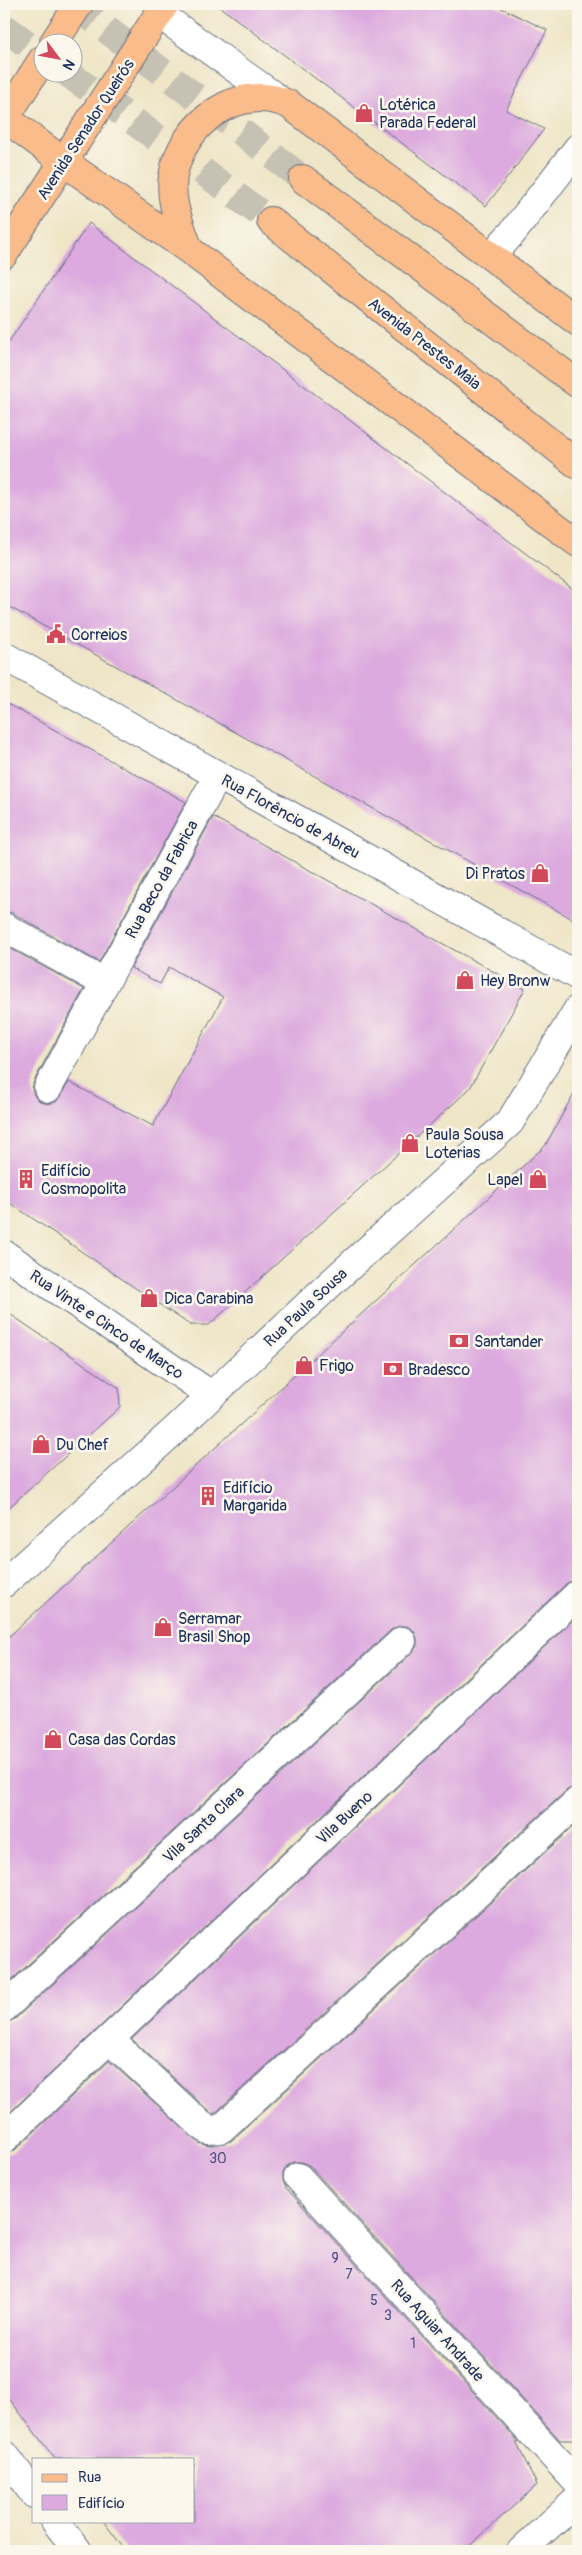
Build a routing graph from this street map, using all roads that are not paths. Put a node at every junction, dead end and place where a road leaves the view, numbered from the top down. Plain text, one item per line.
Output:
1 (79, 4) edge
2 (162, 9) edge
3 (61, 32) edge
4 (32, 75) edge
5 (278, 99) junction
6 (4, 118) edge
7 (578, 148) edge
8 (64, 162) junction
9 (304, 179) tunnel mouth
10 (271, 221) tunnel mouth
11 (189, 250) junction
12 (4, 254) edge
13 (491, 256) junction
14 (578, 322) edge
15 (578, 384) edge
16 (578, 465) edge
17 (578, 543) edge
18 (4, 656) edge
19 (218, 774) junction
20 (4, 927) edge
21 (578, 976) edge
22 (105, 983) junction
23 (578, 1008) edge
24 (48, 1088) dead end
25 (4, 1254) edge
26 (211, 1395) junction
27 (4, 1583) edge
28 (578, 1594) edge
29 (402, 1641) dead end
30 (578, 1801) edge
31 (4, 2008) edge
32 (109, 2039) junction
33 (4, 2139) edge
34 (298, 2177) dead end
35 (4, 2454) edge
36 (578, 2483) edge
37 (32, 2491) edge
38 (578, 2499) edge
39 (56, 2522) edge
40 (78, 2551) edge
41 (521, 2551) edge

1 - 3 main road
2 - 5 street
2 - 8 main road, Avenida Senador Queirós
4 - 6 main road
5 - 11 main road
5 - 13 main road
6 - 8 main road
7 - 13 street
8 - 11 main road
8 - 12 main road, Avenida Senador Queirós
9 - 15 main road
10 - 16 main road, Avenida Prestes Maia
11 - 17 main road
13 - 14 main road
18 - 19 street, Rua Florêncio de Abreu
19 - 21 street, Rua Florêncio de Abreu
19 - 22 street, Rua Beco da Fabrica
20 - 22 street
22 - 24 street, Rua Beco da Fabrica
23 - 26 street, Rua Paula Sousa
25 - 26 street, Rua Vinte e Cinco de Março
26 - 27 street, Rua Paula Sousa
28 - 32 street, Vila Bueno
29 - 31 street, Vila Santa Clara
30 - 32 street
32 - 33 street, Vila Bueno
34 - 36 street, Rua Aguiar Andrade
35 - 37 street
38 - 41 street
39 - 40 street

